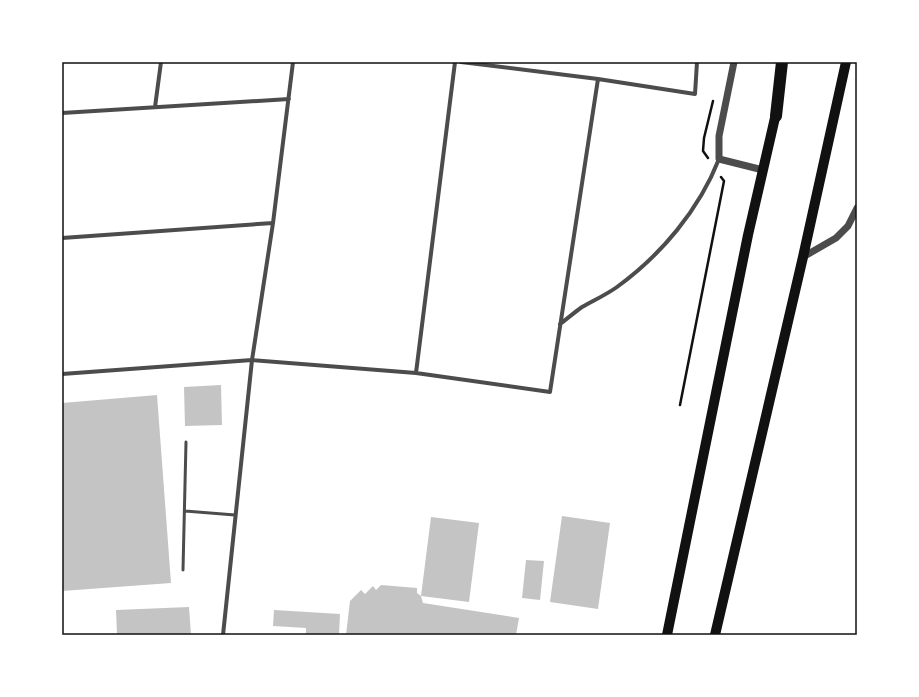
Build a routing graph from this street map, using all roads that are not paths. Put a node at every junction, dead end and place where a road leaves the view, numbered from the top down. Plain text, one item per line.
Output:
1 (161, 62) edge
2 (293, 62) edge
3 (455, 62) edge
4 (461, 62) edge
5 (697, 62) edge
6 (734, 62) edge
7 (782, 62) edge
8 (787, 62) edge
9 (846, 62) edge
10 (598, 79) junction
11 (289, 99) junction
12 (155, 107) junction
13 (62, 113) edge
14 (776, 116) junction
15 (719, 159) junction
16 (763, 170) junction
17 (857, 208) edge
18 (273, 223) junction
19 (62, 238) edge
20 (803, 257) junction
21 (560, 324) junction
22 (252, 360) junction
23 (416, 373) junction
24 (62, 374) edge
25 (186, 442) dead end
26 (185, 511) junction
27 (235, 515) junction
28 (183, 570) dead end
29 (223, 635) edge
30 (667, 635) edge
31 (715, 635) edge

1 - 12 street
2 - 11 street
3 - 23 street
4 - 10 street
5 - 10 street
6 - 15 street
7 - 14 highway
8 - 14 main road
9 - 20 main road
10 - 21 street
11 - 12 street
11 - 18 street
12 - 13 street
14 - 16 main road
15 - 16 street
15 - 21 street
16 - 30 main road
17 - 20 street
18 - 19 street
18 - 22 street
20 - 31 main road
21 - 23 street
22 - 23 street
22 - 24 street
22 - 27 street
25 - 26 lane
26 - 27 lane
26 - 28 lane
27 - 29 street

